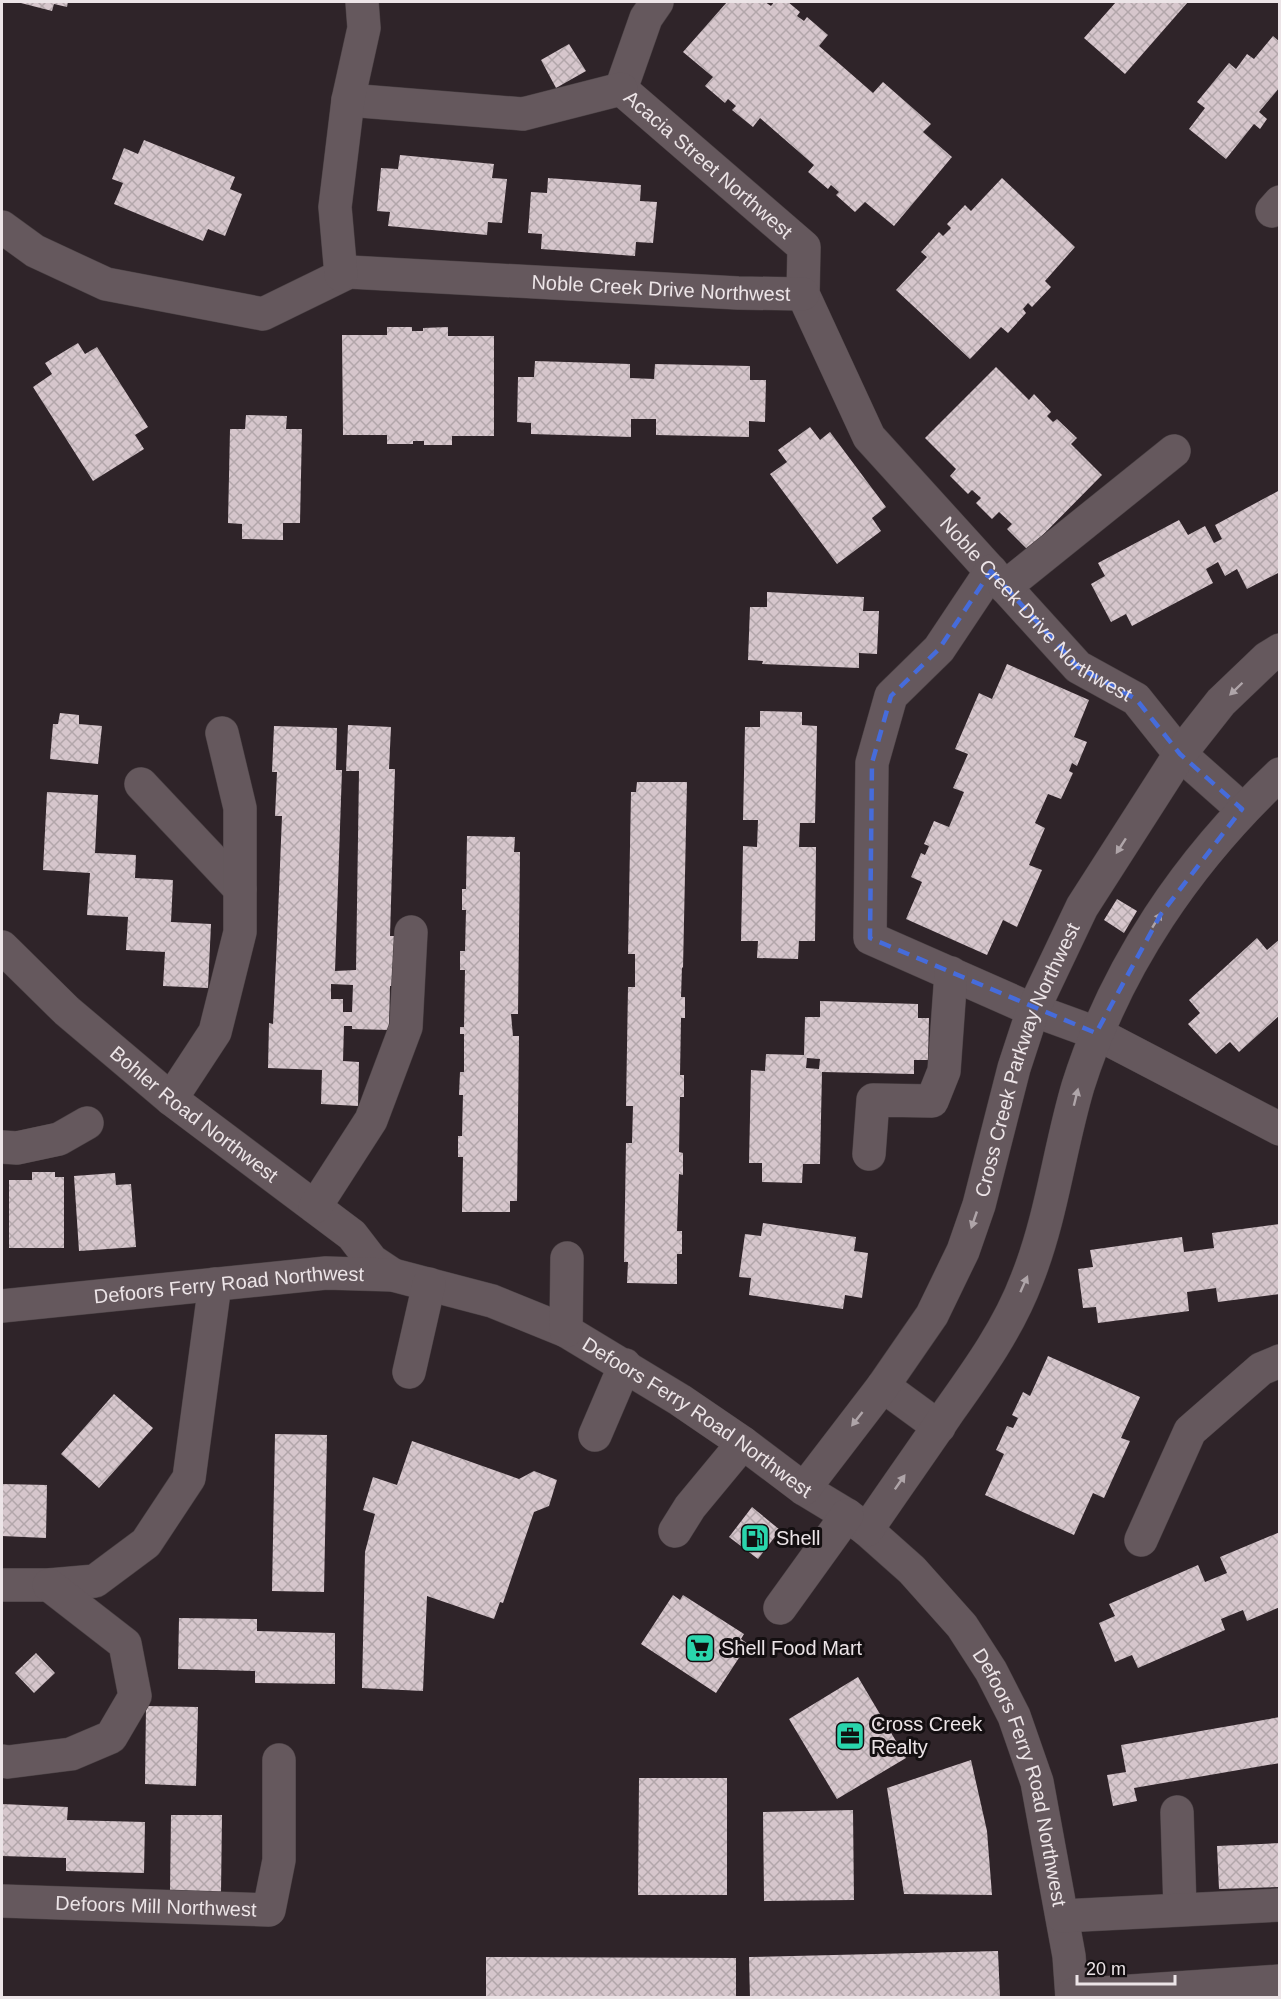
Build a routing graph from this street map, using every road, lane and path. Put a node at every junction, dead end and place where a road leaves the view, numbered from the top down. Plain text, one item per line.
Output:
1 (362, 2) edge
2 (657, 2) edge
3 (621, 89) junction
4 (348, 100) junction
5 (2, 227) edge
6 (341, 275) junction
7 (803, 294) junction
8 (1174, 451) dead end
9 (998, 579) junction
10 (1280, 650) edge
11 (222, 733) dead end
12 (1180, 754) junction
13 (1280, 774) edge
14 (141, 784) dead end
15 (1242, 809) junction
16 (240, 889) junction
17 (411, 932) dead end
18 (2, 947) edge
19 (951, 973) junction
20 (1033, 1010) junction
21 (1096, 1034) junction
22 (171, 1099) junction
23 (87, 1123) dead end
24 (1280, 1128) edge
25 (2, 1147) edge
26 (869, 1154) dead end
27 (315, 1207) junction
28 (567, 1258) dead end
29 (393, 1275) junction
30 (215, 1284) junction
31 (429, 1284) junction
32 (2, 1306) edge
33 (566, 1331) junction
34 (1280, 1361) edge
35 (625, 1365) junction
36 (409, 1372) dead end
37 (883, 1386) junction
38 (939, 1427) junction
39 (595, 1435) dead end
40 (743, 1443) junction
41 (804, 1489) junction
42 (857, 1522) junction
43 (675, 1531) dead end
44 (1141, 1540) dead end
45 (2, 1585) edge
46 (49, 1586) junction
47 (780, 1608) dead end
48 (279, 1760) dead end
49 (2, 1761) edge
50 (1177, 1812) dead end
51 (2, 1901) edge
52 (1280, 1905) edge
53 (1180, 1909) junction
54 (1062, 1916) junction
55 (1272, 1987) edge
56 (1072, 1996) edge

1 - 4 street
2 - 3 street, Acacia Street Northwest
3 - 4 street
3 - 7 street, Acacia Street Northwest
4 - 6 street
5 - 6 street, Noble Creek Drive Northwest
6 - 7 street, Noble Creek Drive Northwest
7 - 9 street, Noble Creek Drive Northwest
8 - 9 street
9 - 12 street, Noble Creek Drive Northwest
9 - 19 street
10 -> 12 street, Cross Creek Parkway Northwest
11 - 16 street
12 - 15 street, Noble Creek Drive Northwest
12 -> 20 street, Cross Creek Parkway Northwest
13 - 15 street
14 - 16 street
21 -> 15 street
16 - 22 street
17 - 27 street
18 - 22 street, Bohler Road Northwest
19 - 20 street
19 - 26 street
20 - 21 street
20 -> 37 street, Cross Creek Parkway Northwest
21 - 24 street
38 -> 21 street
22 - 27 street, Bohler Road Northwest
23 - 25 street
27 - 29 street, Bohler Road Northwest
28 - 33 street
29 - 30 street, Defoors Ferry Road Northwest
29 - 31 street, Defoors Ferry Road Northwest
30 - 32 street, Defoors Ferry Road Northwest
30 - 46 street
31 - 33 street, Defoors Ferry Road Northwest
31 - 36 street
33 - 35 street, Defoors Ferry Road Northwest
34 - 44 street
35 - 39 street
35 - 40 street, Defoors Ferry Road Northwest
37 - 38 street
37 -> 41 street, Cross Creek Parkway Northwest
42 -> 38 street
40 - 41 street, Defoors Ferry Road Northwest
40 - 43 street
41 - 42 street, Defoors Ferry Road Northwest
42 - 47 street
42 - 54 street, Defoors Ferry Road Northwest
45 - 46 street
46 - 49 street
48 - 51 street, Defoors Mill Northwest
50 - 53 street
52 - 53 street
53 - 54 street
54 - 56 street, Defoors Ferry Road Northwest
55 - 56 street

